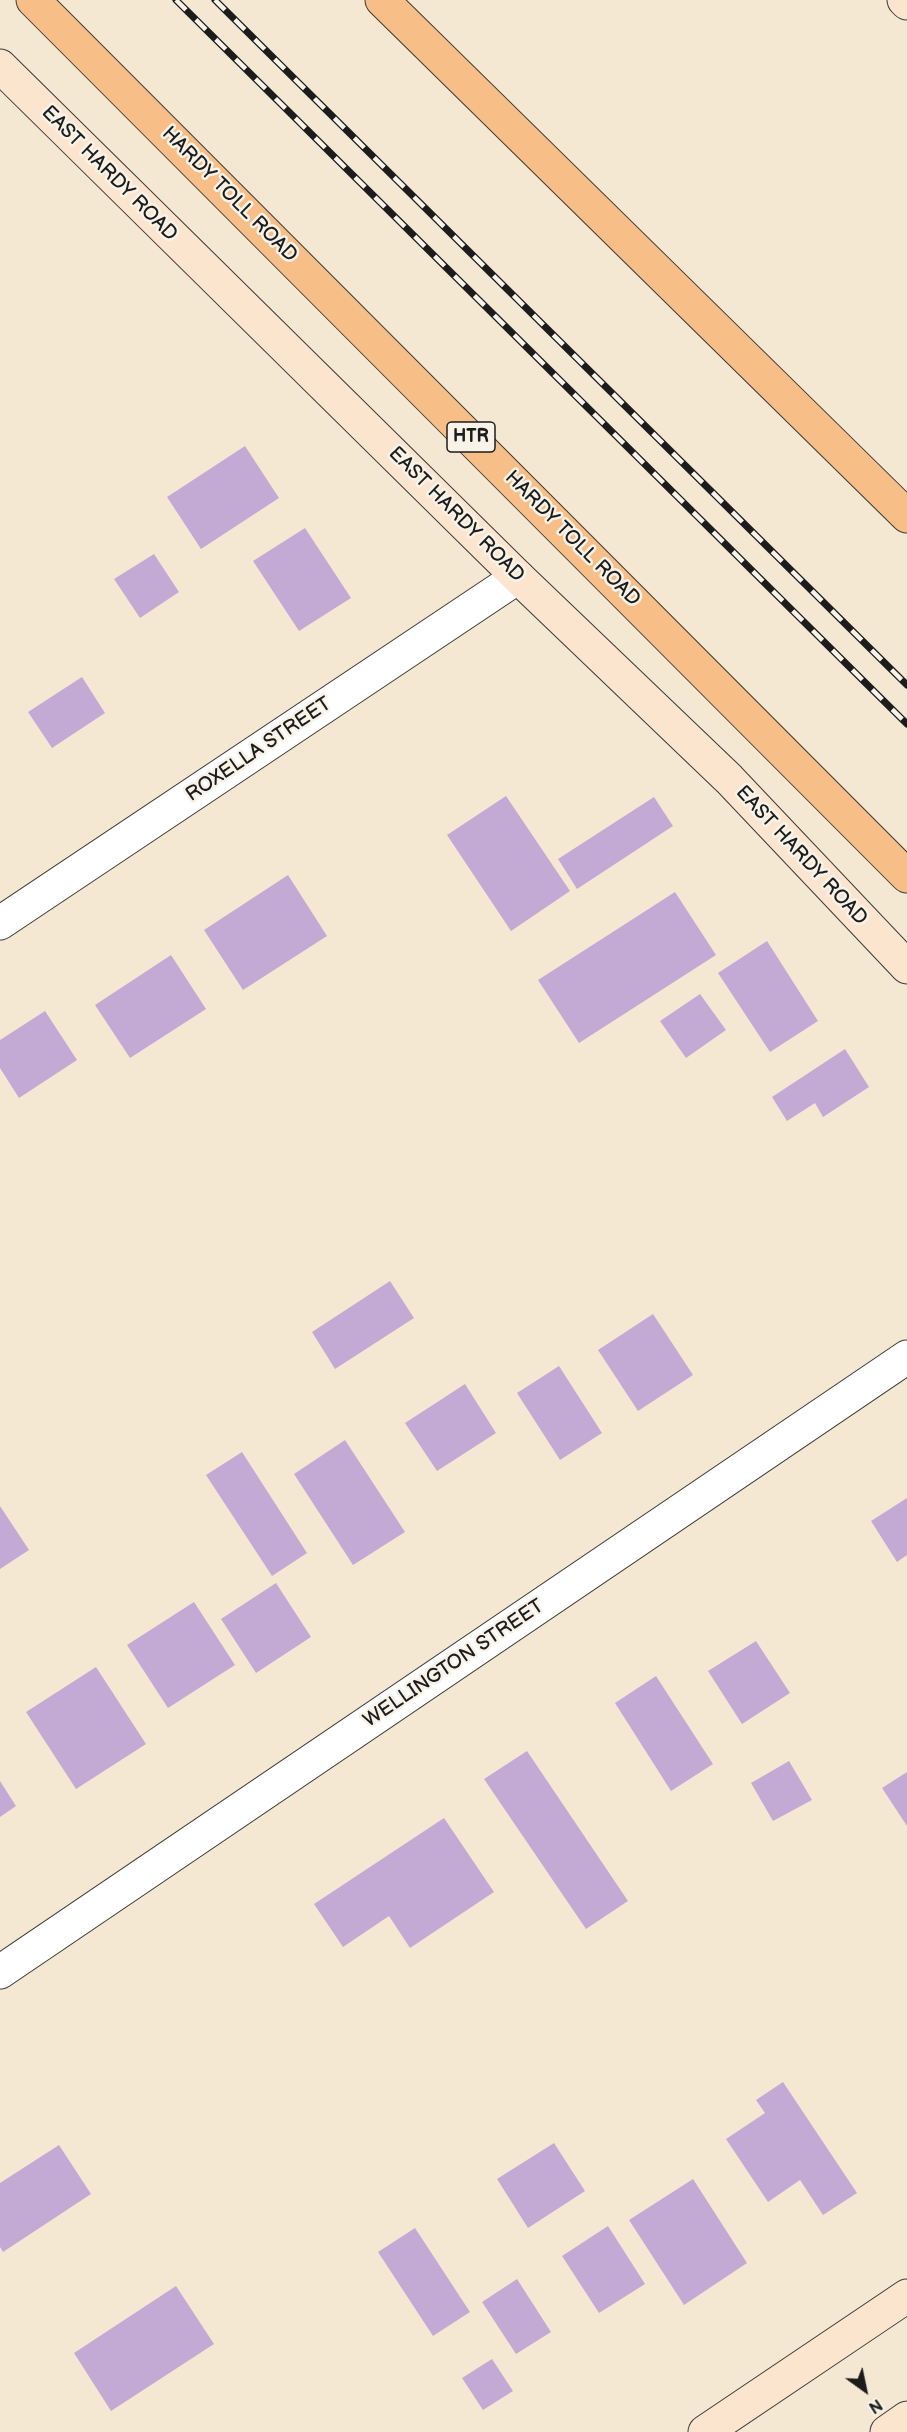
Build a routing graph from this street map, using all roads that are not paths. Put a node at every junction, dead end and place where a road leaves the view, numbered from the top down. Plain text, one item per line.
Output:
1 (33, 0) edge
2 (382, 0) edge
3 (0, 66) edge
4 (907, 516) edge
5 (518, 577) junction
6 (907, 876) edge
7 (0, 923) edge
8 (907, 968) edge
9 (907, 1357) edge
10 (0, 1972) edge
11 (907, 2296) edge
12 (907, 2418) edge
13 (705, 2432) edge
14 (887, 2432) edge

1 - 6 highway, HARDY TOLL ROAD / HTR
2 - 4 highway
3 - 5 main road, EAST HARDY ROAD
5 - 7 street, ROXELLA STREET
5 - 8 main road, EAST HARDY ROAD
9 - 10 street, WELLINGTON STREET
11 - 13 main road
12 - 14 main road

